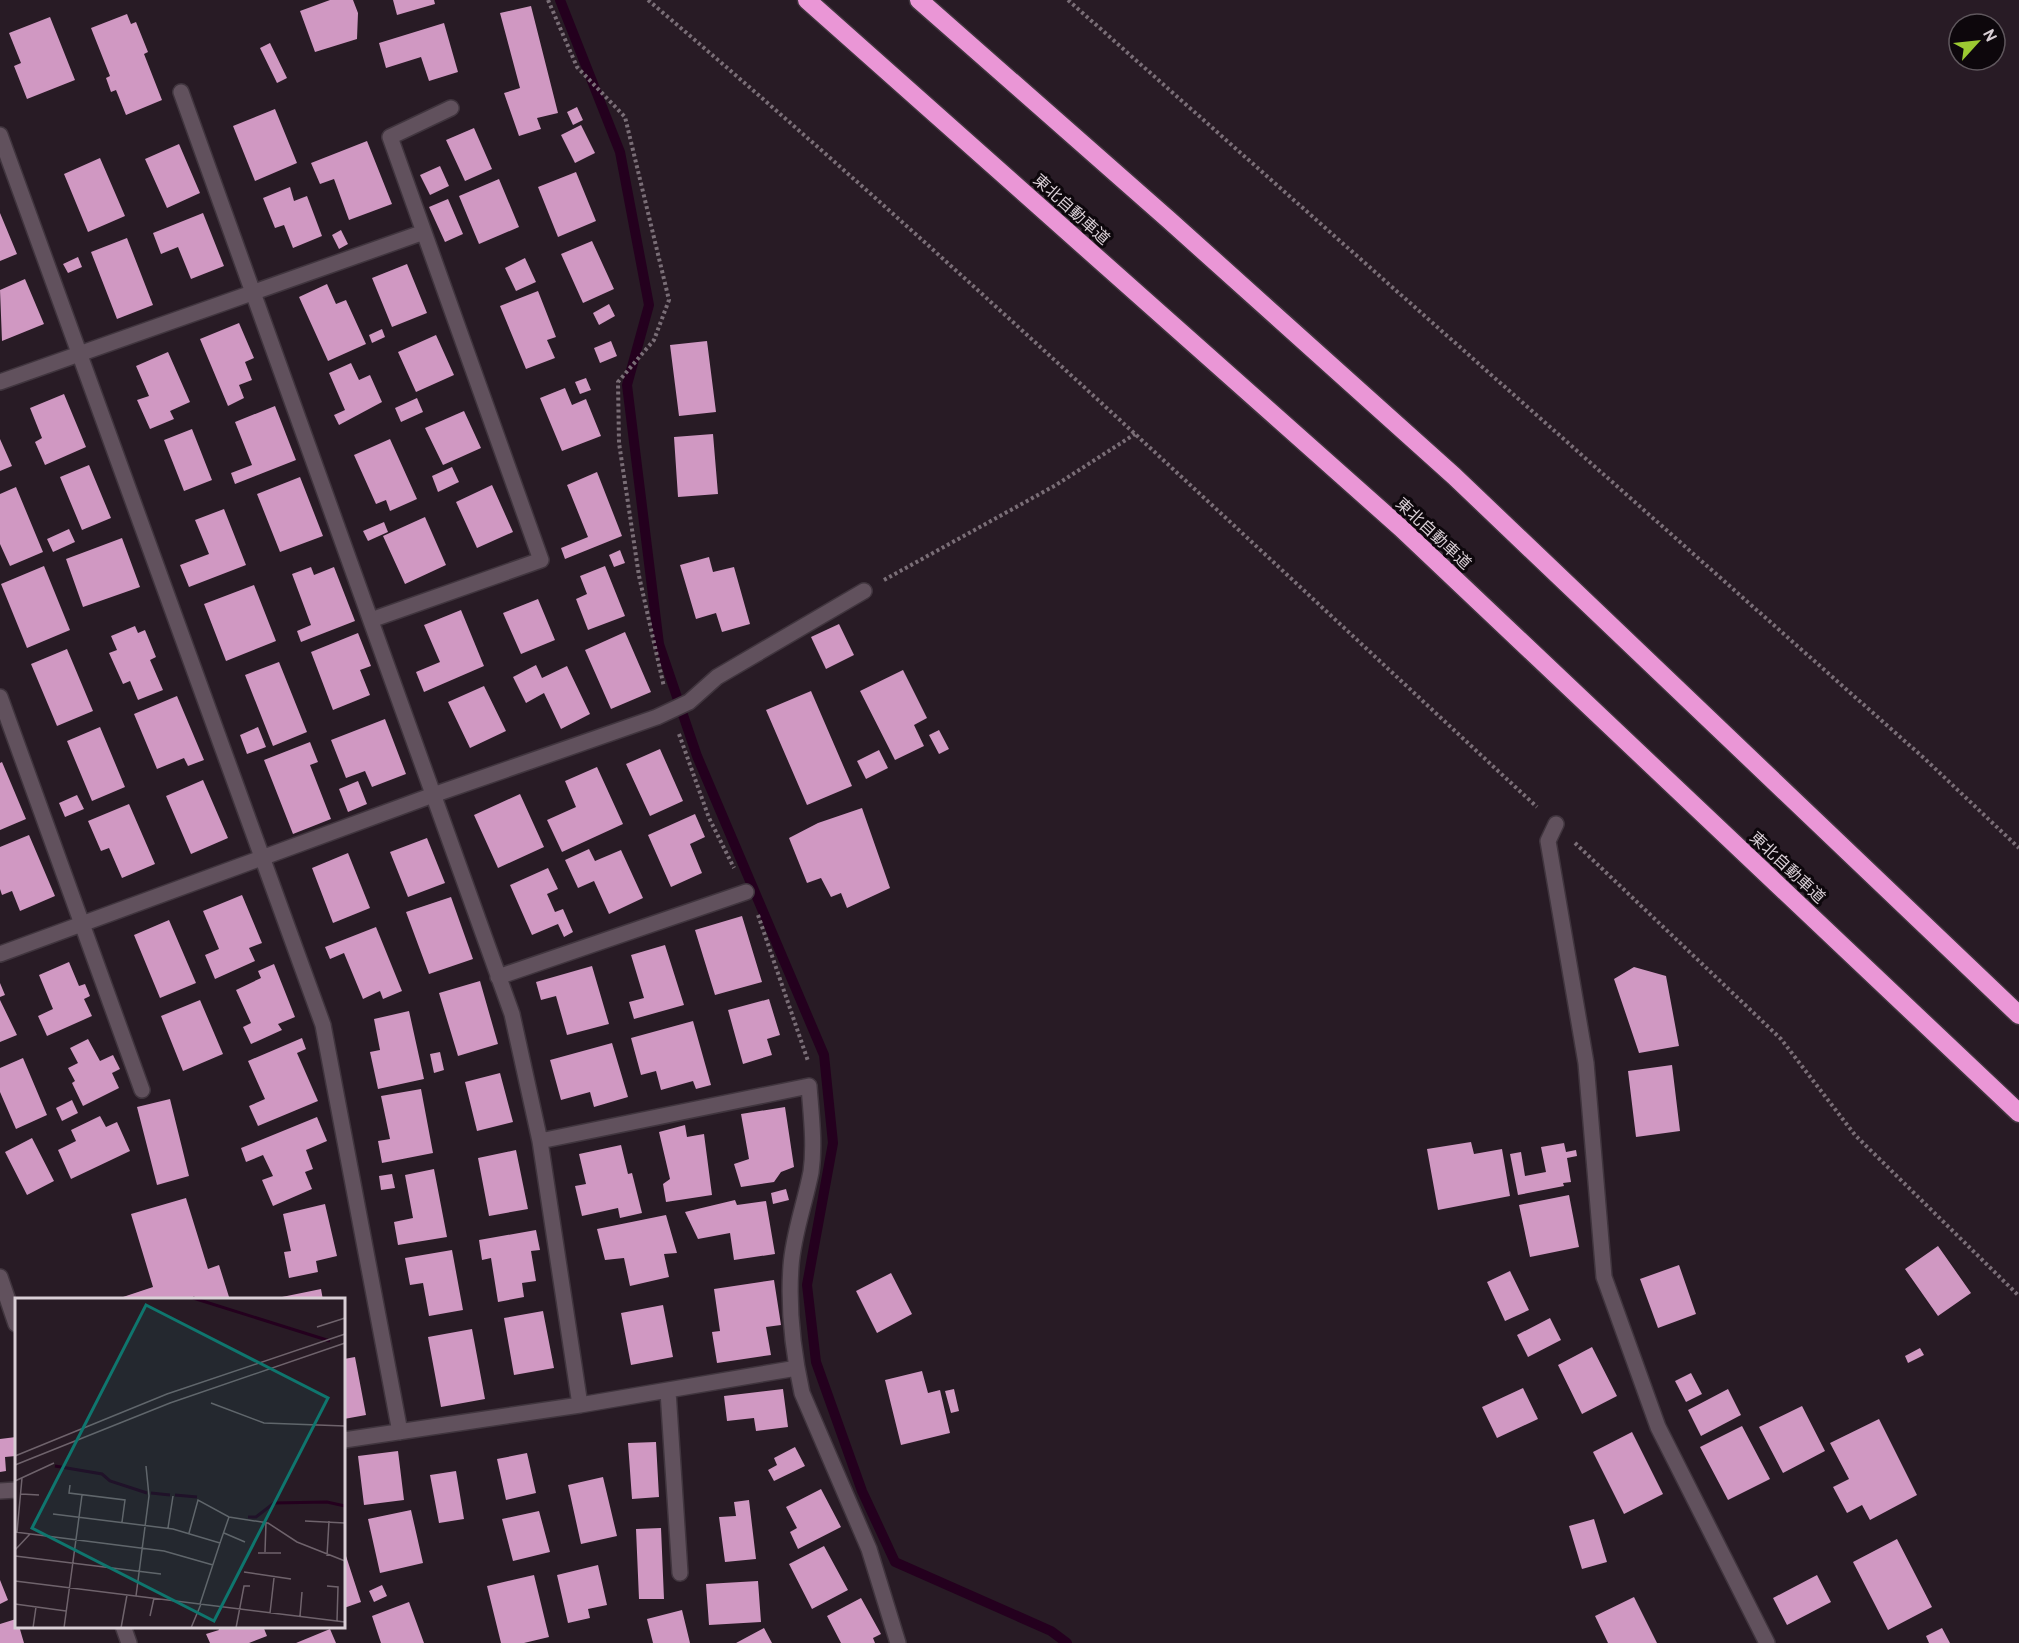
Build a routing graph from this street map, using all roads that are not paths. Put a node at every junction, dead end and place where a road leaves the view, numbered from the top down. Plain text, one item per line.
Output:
1 (807, 0) edge
2 (919, 0) edge
3 (181, 92) dead end
4 (451, 108) dead end
5 (0, 135) edge
6 (424, 232) junction
7 (253, 291) junction
8 (80, 354) junction
9 (0, 382) edge
10 (864, 591) road end
11 (371, 620) junction
12 (0, 697) edge
13 (433, 795) junction
14 (1556, 824) road end
15 (262, 857) junction
16 (746, 892) road end
17 (82, 924) junction
18 (0, 954) edge
19 (498, 977) junction
20 (2019, 1015) edge
21 (142, 1090) dead end
22 (2019, 1113) edge
23 (540, 1141) junction
24 (0, 1277) edge
25 (15, 1321) edge
26 (797, 1368) junction
27 (668, 1391) junction
28 (580, 1405) junction
29 (400, 1432) junction
30 (345, 1440) edge
31 (15, 1490) edge
32 (0, 1491) edge
33 (680, 1573) dead end
34 (124, 1628) edge
35 (129, 1643) edge
36 (898, 1643) edge
37 (1767, 1643) edge

1 - 22 highway, 東北自動車道
2 - 20 highway
3 - 7 street
4 - 6 street
5 - 8 street
6 - 7 street
6 - 11 street
7 - 8 street
7 - 11 street
8 - 9 street
8 - 15 street
10 - 13 street
11 - 13 street
12 - 17 street
13 - 15 street
13 - 19 street
14 - 37 street
15 - 17 street
15 - 29 street
16 - 19 street
17 - 18 street
17 - 21 street
19 - 23 street
23 - 26 street
23 - 28 street
24 - 25 street
26 - 27 street
26 - 36 street
27 - 28 street
27 - 33 street
28 - 29 street
29 - 30 street
31 - 32 street
34 - 35 street

